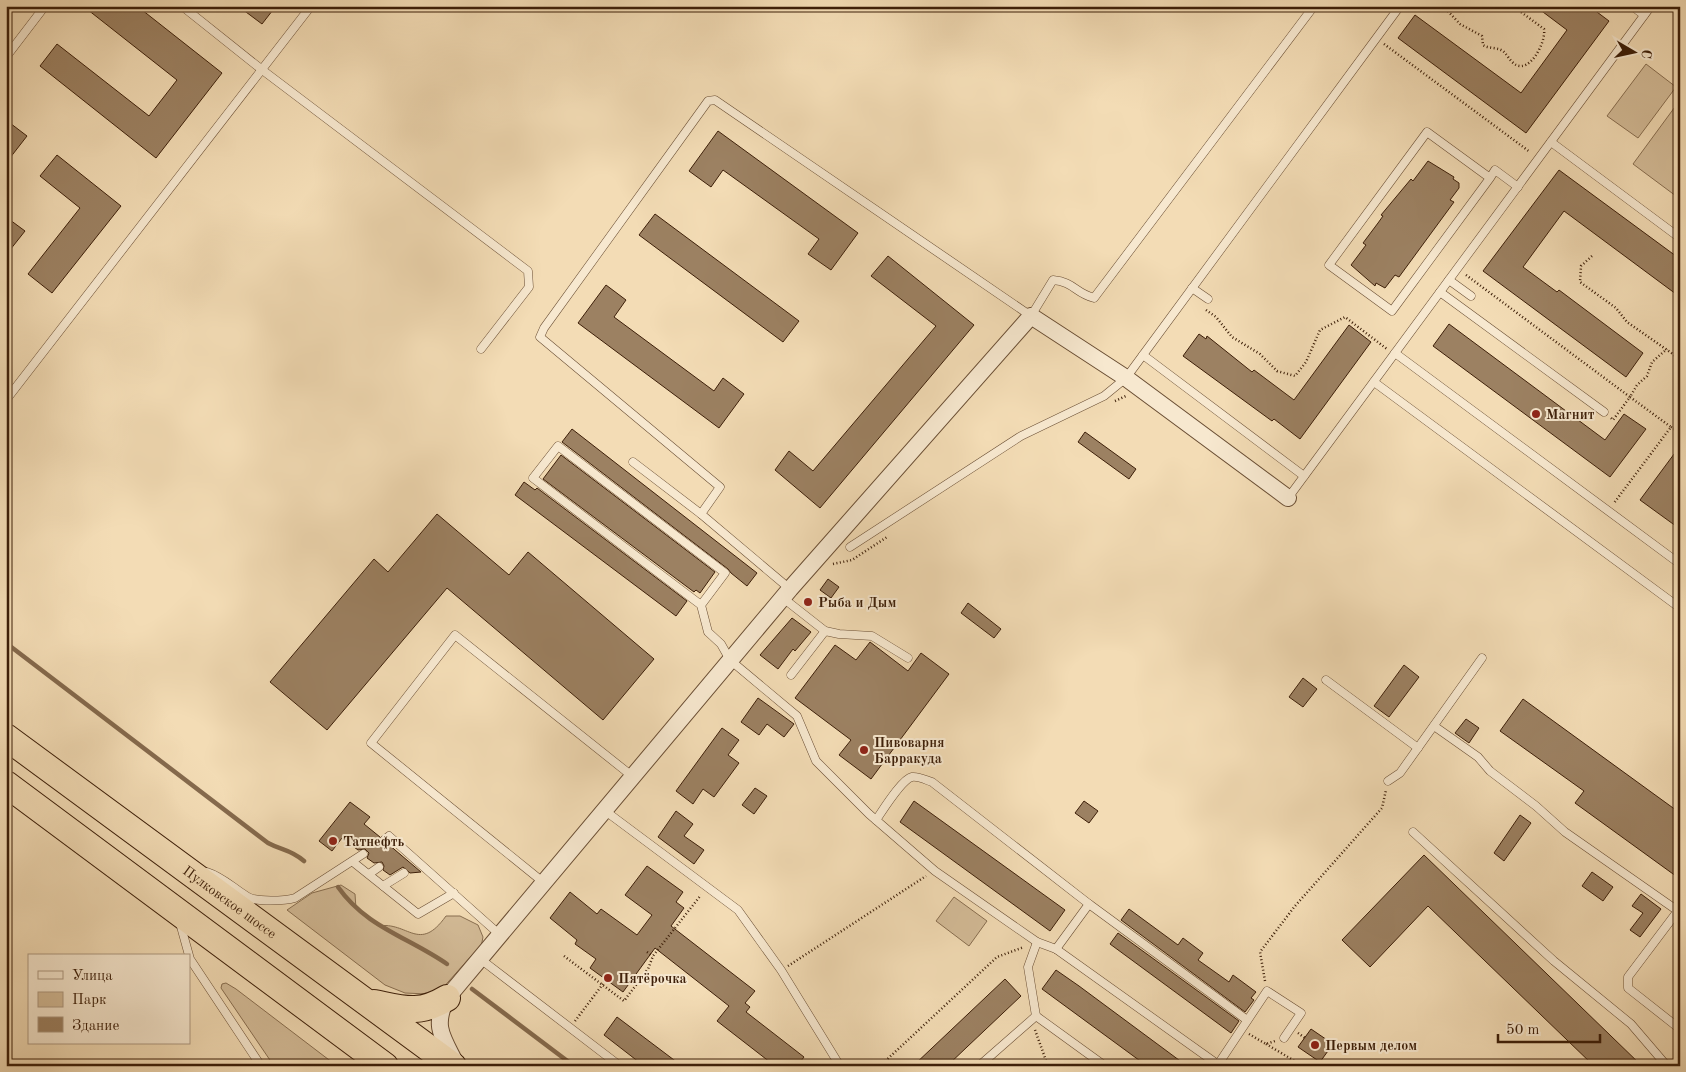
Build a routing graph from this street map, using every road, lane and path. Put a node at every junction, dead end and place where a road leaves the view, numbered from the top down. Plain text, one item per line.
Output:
1 (45, 6) edge
2 (182, 6) edge
3 (311, 6) edge
4 (1314, 6) edge
5 (1400, 6) edge
6 (1443, 6) edge
7 (1513, 6) edge
8 (1632, 6) edge
9 (1651, 6) edge
10 (1644, 16) junction
11 (1376, 39) junction
12 (6, 57) edge
13 (261, 69) junction
14 (1551, 142) junction
15 (1538, 159) junction
16 (1490, 178) junction
17 (1518, 187) junction
18 (1680, 238) edge
19 (1592, 256) dead end
20 (1457, 269) junction
21 (1449, 280) junction
22 (1192, 288) junction
23 (1440, 292) junction
24 (1187, 296) junction
25 (1471, 296) dead end
26 (1208, 299) dead end
27 (1031, 316) junction
28 (481, 349) dead end
29 (1667, 349) junction
30 (1395, 353) junction
31 (1143, 356) junction
32 (1680, 359) edge
33 (1126, 378) junction
34 (1374, 382) junction
35 (1141, 390) junction
36 (1630, 396) junction
37 (6, 400) edge
38 (1114, 402) dead end
39 (1604, 412) joint
40 (1680, 423) edge
41 (1670, 427) junction
42 (1674, 429) junction
43 (1680, 433) edge
44 (634, 462) dead end
45 (1304, 476) junction
46 (1288, 498) joint
47 (1608, 511) junction
48 (701, 514) junction
49 (892, 534) dead end
50 (850, 547) dead end
51 (1680, 564) edge
52 (809, 568) junction
53 (786, 593) junction
54 (701, 605) junction
55 (1680, 608) edge
56 (825, 631) junction
57 (908, 658) dead end
58 (1482, 658) dead end
59 (730, 660) junction
60 (790, 675) dead end
61 (1326, 680) dead end
62 (1434, 726) junction
63 (6, 737) edge
64 (1418, 748) junction
65 (632, 776) junction
66 (1388, 781) joint
67 (6, 784) edge
68 (604, 810) junction
69 (876, 820) junction
70 (1413, 832) dead end
71 (384, 840) dead end
72 (363, 854) dead end
73 (352, 862) junction
74 (182, 865) junction
75 (379, 867) dead end
76 (935, 871) junction
77 (404, 873) dead end
78 (369, 874) junction
79 (543, 882) junction
80 (383, 886) junction
81 (707, 886) junction
82 (454, 893) junction
83 (1089, 904) junction
84 (1679, 910) edge
85 (176, 911) junction
86 (499, 934) junction
87 (1037, 942) junction
88 (1056, 949) junction
89 (647, 952) dead end
90 (189, 954) edge
91 (564, 956) dead end
92 (653, 956) junction
93 (480, 958) junction
94 (190, 959) edge
95 (781, 970) junction
96 (606, 980) dead end
97 (602, 985) junction
98 (1267, 991) junction
99 (447, 998) junction
100 (366, 1001) junction
101 (1036, 1016) junction
102 (1247, 1020) junction
103 (570, 1027) junction
104 (1242, 1029) junction
105 (1680, 1029) edge
106 (1284, 1038) joint
107 (1266, 1044) junction
108 (1219, 1065) edge
109 (261, 1066) edge
110 (385, 1066) edge
111 (455, 1066) edge
112 (620, 1066) edge
113 (840, 1066) edge
114 (880, 1066) edge
115 (979, 1066) edge
116 (1048, 1066) edge
117 (1105, 1066) edge
118 (1303, 1066) edge
119 (1667, 1066) edge

1 - 12 lane
2 - 13 lane
3 - 13 lane
4 - 27 lane
5 - 11 lane
6 - 7 path
8 - 10 lane
9 - 10 lane
10 - 14 lane
11 - 15 path
11 - 22 lane
13 - 28 lane
13 - 37 lane
14 - 15 lane
14 - 18 lane
15 - 17 lane
16 - 16 lane
16 - 17 lane
17 - 20 lane
19 - 29 path
20 - 21 lane
20 - 36 path
21 - 23 lane
21 - 25 lane
22 - 24 lane
22 - 26 lane
23 - 30 lane
23 - 39 lane
24 - 30 path
24 - 31 lane
27 - 33 street
27 - 48 lane
27 - 52 street
29 - 32 path
29 - 36 path
30 - 34 lane
30 - 47 lane
31 - 33 lane
31 - 45 lane
33 - 35 street
33 - 50 lane
34 - 45 lane
34 - 55 lane
35 - 38 path
35 - 46 street
36 - 39 path
36 - 41 path
40 - 42 path
41 - 42 path
41 - 47 path
42 - 43 path
44 - 48 lane
45 - 46 lane
47 - 51 lane
48 - 53 lane
49 - 52 path
52 - 53 street
53 - 56 lane
53 - 59 street
54 - 54 lane
54 - 59 lane
56 - 57 lane
56 - 60 lane
58 - 62 lane
59 - 65 street
59 - 69 lane
61 - 64 lane
62 - 64 lane
62 - 84 lane
63 - 74 highway, Пулковское шоссе
64 - 66 lane
65 - 68 street
65 - 79 lane
66 - 98 path
67 - 85 highway
68 - 79 street
68 - 81 lane
69 - 76 lane
69 - 83 lane
70 - 119 lane
71 - 82 lane
72 - 73 lane
73 - 74 lane
73 - 78 lane
74 - 100 highway, Пулковское шоссе
75 - 78 lane
76 - 87 lane
76 - 95 path
77 - 80 lane
78 - 80 lane
79 - 86 street
80 - 82 lane
81 - 92 path
81 - 95 lane
82 - 86 lane
83 - 88 lane
83 - 102 lane
84 - 105 lane
85 - 90 lane
85 - 110 highway
86 - 93 street
87 - 88 lane
87 - 101 lane
87 - 114 path
88 - 108 lane
89 - 92 path
91 - 97 path
92 - 97 path
93 - 99 street
93 - 103 lane
94 - 109 lane
95 - 113 lane
96 - 97 path
97 - 103 path
98 - 102 lane
98 - 106 lane
99 - 100 highway
99 - 111 street
100 - 111 highway, Пулковское шоссе
101 - 115 lane
101 - 116 path
101 - 117 lane
102 - 104 lane
103 - 112 lane
104 - 107 path
104 - 108 lane
106 - 107 path
107 - 118 path

